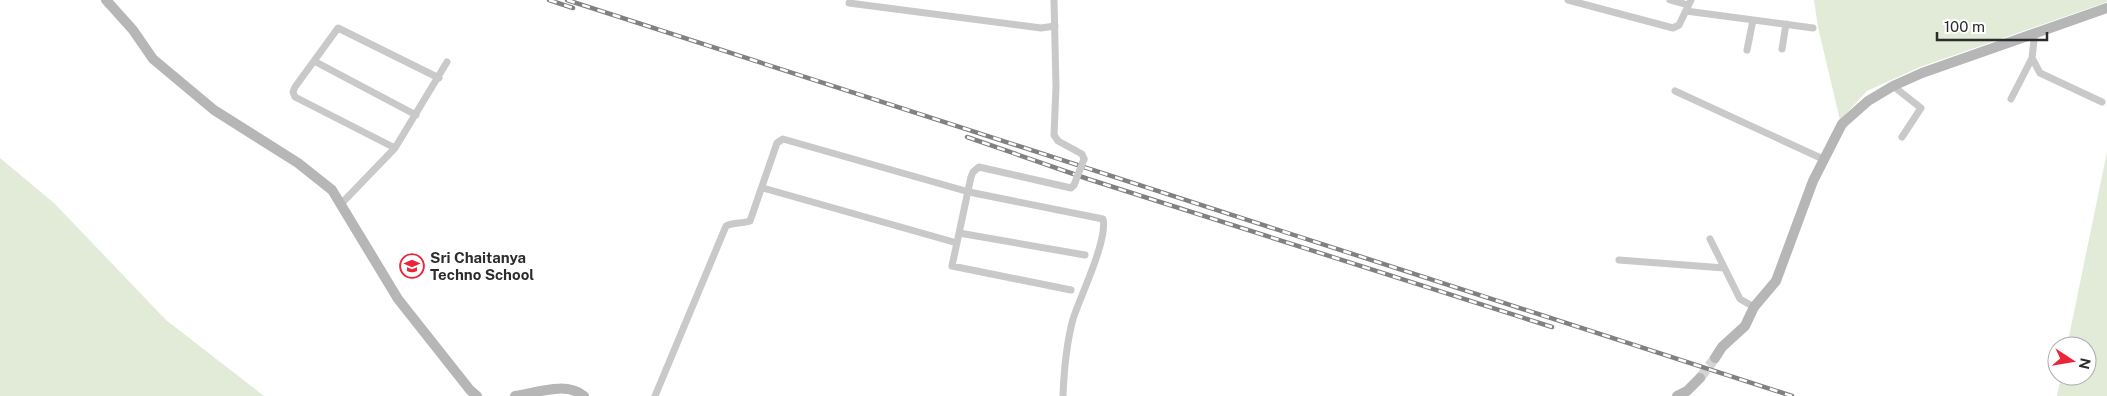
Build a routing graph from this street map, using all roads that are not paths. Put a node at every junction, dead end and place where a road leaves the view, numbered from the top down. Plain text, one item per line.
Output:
1 (106, 0) edge
2 (1054, 0) edge
3 (1568, 0) edge
4 (1670, 0) edge
5 (849, 3) dead end
6 (1688, 5) edge
7 (2107, 8) edge
8 (1753, 20) junction
9 (1786, 24) junction
10 (1055, 26) junction
11 (1813, 28) dead end
12 (2034, 32) junction
13 (1748, 50) dead end
14 (1782, 50) dead end
15 (2032, 58) junction
16 (314, 61) junction
17 (447, 62) dead end
18 (438, 78) junction
19 (1893, 86) junction
20 (1675, 91) dead end
21 (2011, 99) dead end
22 (2102, 102) dead end
23 (416, 115) junction
24 (1902, 137) dead end
25 (395, 148) junction
26 (1823, 159) junction
27 (763, 188) junction
28 (969, 192) junction
29 (340, 205) junction
30 (959, 233) junction
31 (1710, 239) dead end
32 (957, 243) junction
33 (1085, 256) dead end
34 (1620, 260) dead end
35 (1724, 268) junction
36 (1071, 290) dead end
37 (1754, 307) junction
38 (1714, 358) tunnel mouth
39 (1700, 378) tunnel mouth
40 (478, 396) edge
41 (515, 396) edge
42 (584, 396) edge
43 (655, 396) edge
44 (1063, 396) edge
45 (1677, 396) edge

1 - 29 main road
2 - 10 street
3 - 6 street
4 - 6 street
5 - 10 street
6 - 8 street
7 - 12 main road
8 - 9 street
8 - 13 street
9 - 11 street
9 - 14 street
10 - 28 street, bridge
12 - 15 street
12 - 19 main road
15 - 21 street
15 - 22 street
16 - 18 street
16 - 23 street
16 - 25 street
17 - 18 street
18 - 23 street
19 - 24 street
19 - 26 main road
20 - 26 street
23 - 25 street
25 - 29 street
26 - 37 main road
27 - 28 street
27 - 32 street
27 - 43 street
28 - 30 street
28 - 44 street
29 - 40 main road
30 - 32 street
30 - 33 street
31 - 35 street
32 - 36 street
34 - 35 street
35 - 37 street
37 - 38 main road
39 - 45 main road
41 - 42 main road

